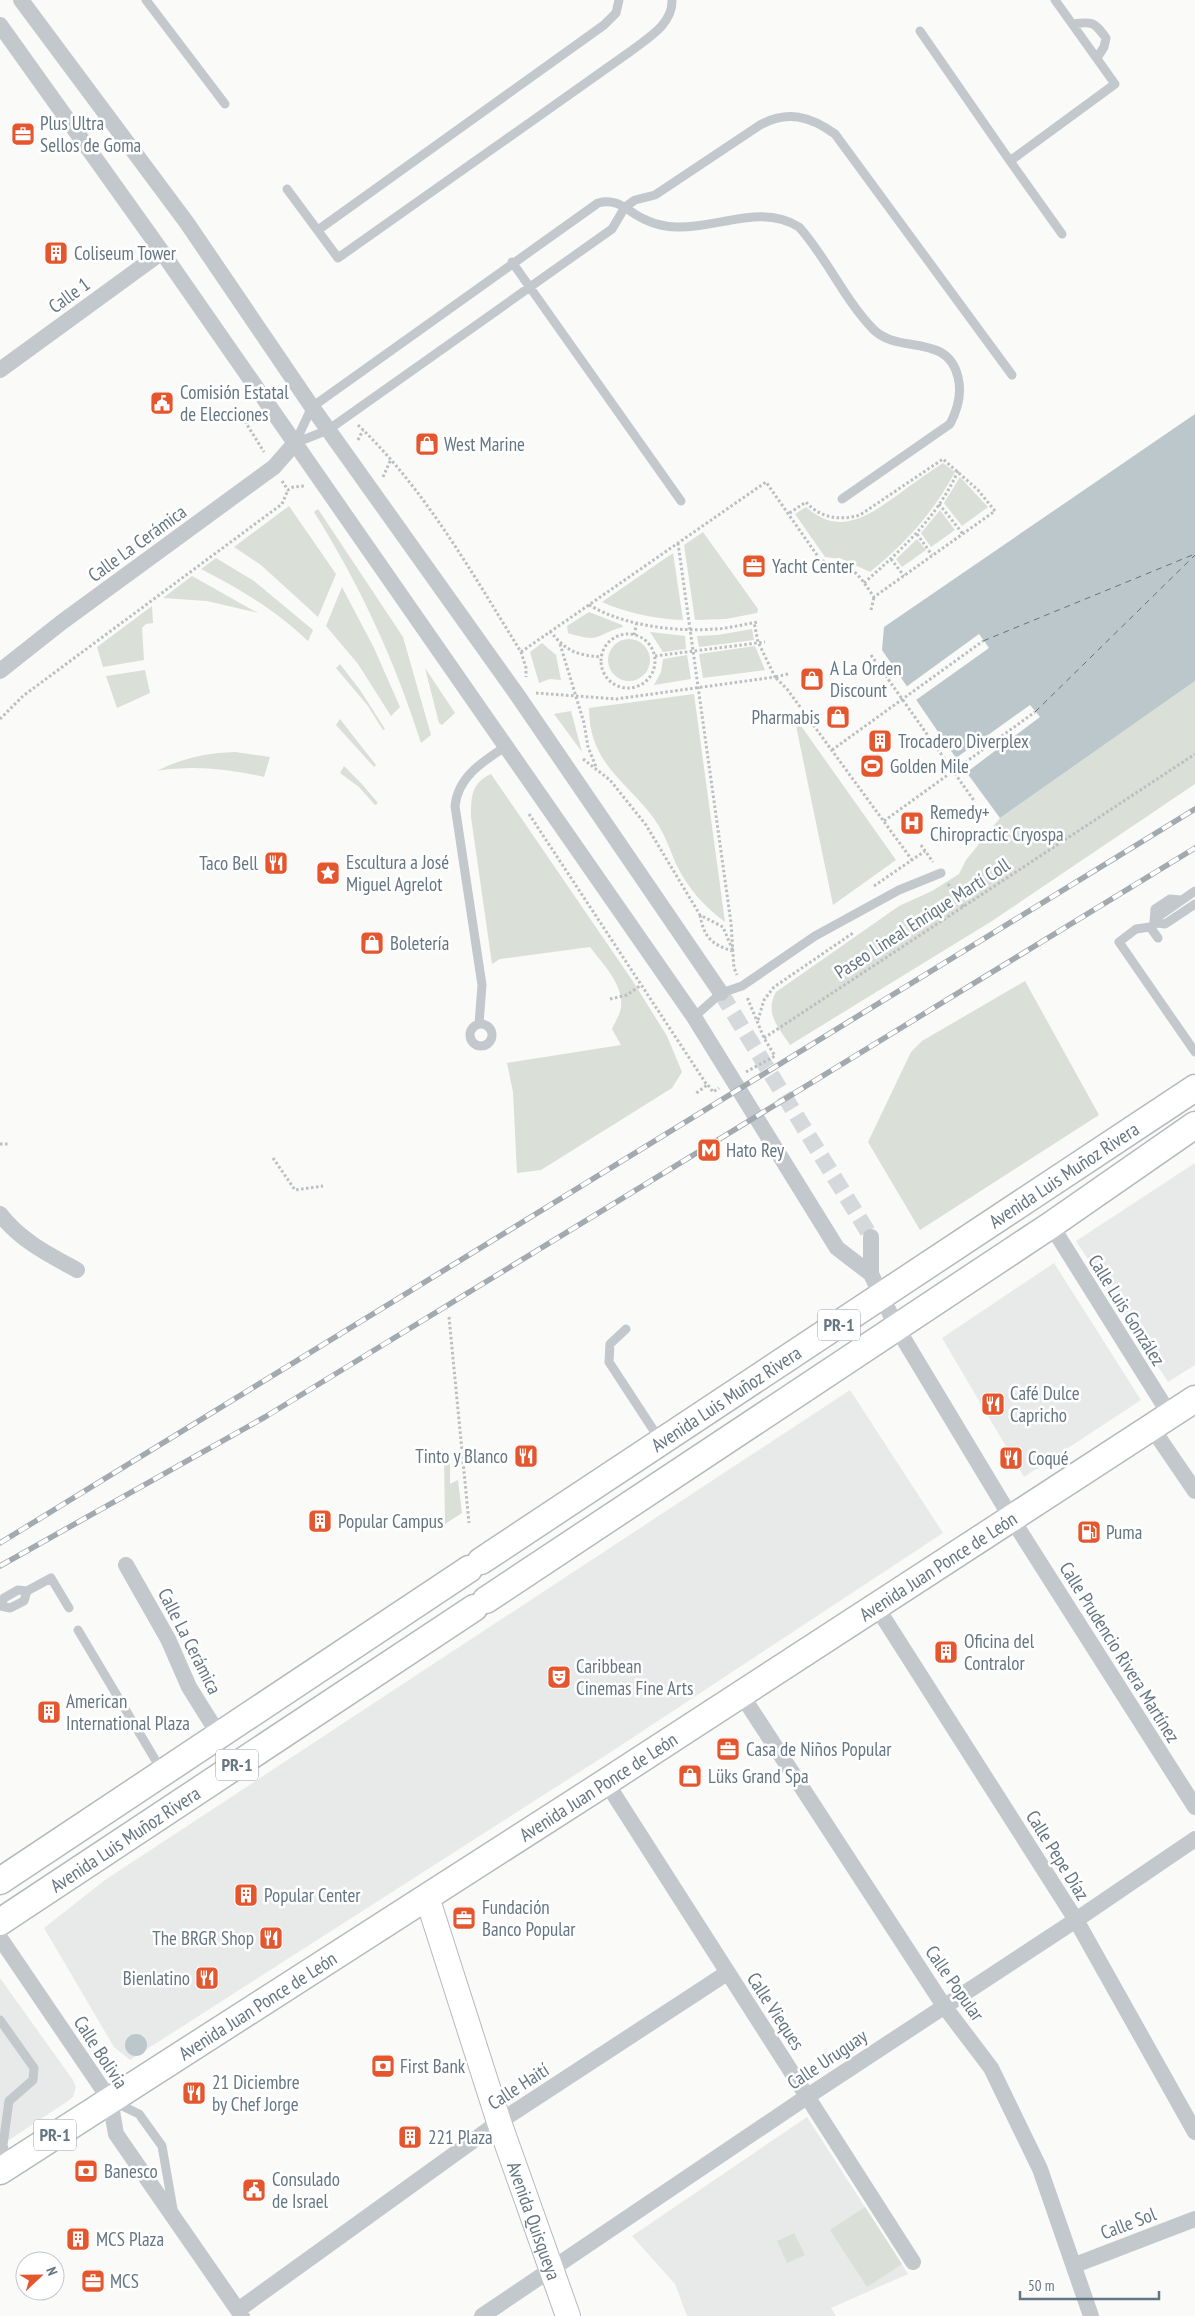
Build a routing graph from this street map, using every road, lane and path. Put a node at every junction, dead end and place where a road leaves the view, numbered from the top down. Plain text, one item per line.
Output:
1 (21, 0) edge
2 (146, 0) edge
3 (619, 0) edge
4 (672, 0) edge
5 (1055, 0) edge
6 (1073, 24) junction
7 (0, 25) edge
8 (920, 31) dead end
9 (1097, 58) junction
10 (225, 104) dead end
11 (1010, 161) junction
12 (287, 189) dead end
13 (625, 207) junction
14 (318, 230) junction
15 (1062, 234) dead end
16 (162, 252) junction
17 (512, 262) junction
18 (530, 288) junction
19 (0, 370) edge
20 (1012, 375) dead end
21 (312, 407) junction
22 (328, 430) junction
23 (358, 443) dead end
24 (295, 444) junction
25 (391, 459) junction
26 (378, 471) dead end
27 (958, 471) junction
28 (288, 490) dead end
29 (842, 499) dead end
30 (681, 501) dead end
31 (939, 504) junction
32 (788, 514) junction
33 (917, 534) junction
34 (963, 534) junction
35 (678, 543) junction
36 (932, 555) junction
37 (892, 559) junction
38 (904, 576) junction
39 (864, 583) junction
40 (874, 597) junction
41 (589, 605) junction
42 (871, 610) dead end
43 (636, 622) junction
44 (690, 629) junction
45 (550, 631) junction
46 (634, 634) junction
47 (983, 641) dead end
48 (758, 642) junction
49 (765, 642) dead end
50 (560, 644) junction
51 (521, 652) junction
52 (693, 652) junction
53 (871, 655) dead end
54 (655, 656) junction
55 (601, 657) junction
56 (0, 672) edge
57 (521, 674) dead end
58 (788, 674) dead end
59 (774, 677) junction
60 (526, 680) junction
61 (530, 684) dead end
62 (533, 688) dead end
63 (627, 688) junction
64 (698, 688) junction
65 (536, 693) junction
66 (518, 696) junction
67 (575, 696) junction
68 (626, 698) junction
69 (540, 699) dead end
70 (903, 699) junction
71 (1035, 712) dead end
72 (0, 719) edge
73 (505, 747) junction
74 (832, 750) junction
75 (1195, 754) edge
76 (581, 756) dead end
77 (597, 769) junction
78 (954, 772) junction
79 (975, 802) dead end
80 (884, 821) junction
81 (912, 860) dead end
82 (944, 877) joint
83 (1195, 891) edge
84 (1195, 904) edge
85 (964, 908) junction
86 (700, 915) junction
87 (1153, 925) junction
88 (854, 932) dead end
89 (1158, 938) dead end
90 (733, 951) junction
91 (641, 985) dead end
92 (742, 986) junction
93 (721, 993) junction
94 (610, 998) dead end
95 (694, 1017) junction
96 (757, 1021) junction
97 (480, 1024) dead end
98 (764, 1038) junction
99 (1195, 1052) edge
100 (775, 1056) dead end
101 (1195, 1088) edge
102 (1195, 1125) edge
103 (0, 1144) edge
104 (8, 1144) dead end
105 (273, 1158) dead end
106 (324, 1186) dead end
107 (0, 1214) edge
108 (1051, 1225) junction
109 (871, 1237) tunnel mouth
110 (77, 1270) dead end
111 (876, 1286) junction
112 (449, 1317) dead end
113 (896, 1328) junction
114 (626, 1329) dead end
115 (1195, 1399) edge
116 (1161, 1422) junction
117 (662, 1442) junction
118 (1195, 1491) edge
119 (1012, 1519) junction
120 (470, 1523) dead end
121 (126, 1565) dead end
122 (0, 1606) edge
123 (876, 1606) junction
124 (69, 1608) dead end
125 (78, 1630) dead end
126 (741, 1694) junction
127 (219, 1734) junction
128 (162, 1772) junction
129 (606, 1782) junction
130 (1195, 1807) edge
131 (1195, 1839) edge
132 (0, 1881) edge
133 (427, 1897) junction
134 (1076, 1920) junction
135 (0, 1922) edge
136 (0, 1938) edge
137 (727, 1973) junction
138 (944, 2006) junction
139 (0, 2020) edge
140 (808, 2096) junction
141 (110, 2100) junction
142 (499, 2122) junction
143 (1195, 2132) edge
144 (4, 2168) edge
145 (1195, 2220) edge
146 (175, 2222) junction
147 (913, 2262) dead end
148 (1075, 2265) junction
149 (552, 2269) junction
150 (240, 2313) edge
151 (1088, 2315) edge
152 (482, 2316) edge
153 (568, 2316) edge

1 - 21 street
2 - 10 lane
3 - 14 lane
4 - 14 lane
5 - 6 lane
6 - 9 lane
6 - 9 lane
7 - 16 street
8 - 11 lane
9 - 11 lane
11 - 15 lane
12 - 14 lane
13 - 17 lane
13 - 18 lane
13 - 20 lane
13 - 29 lane
16 - 19 street, Calle 1
16 - 24 street
17 - 18 lane
17 - 21 lane
18 - 22 lane
18 - 30 lane
21 - 22 street
21 - 24 lane
22 - 24 lane
22 - 66 street
23 - 25 path
24 - 56 street, Calle La Cerámica
24 - 73 street
25 - 26 path
25 - 51 path
27 - 31 path
27 - 32 path
27 - 34 path
28 - 72 path
31 - 33 path
31 - 34 path
32 - 35 path
32 - 39 path
33 - 36 path
33 - 37 path
34 - 36 path
35 - 41 path
35 - 44 path
36 - 38 path
37 - 38 path
37 - 39 path
38 - 40 path
39 - 40 path
40 - 42 path
41 - 43 path
41 - 45 path
43 - 44 path
43 - 46 path
44 - 48 path
44 - 52 path
45 - 50 path
45 - 51 path
46 - 54 path
46 - 55 path
47 - 70 path
48 - 49 path
48 - 52 path
48 - 59 path
50 - 55 path
50 - 67 path
51 - 60 path
52 - 54 path
52 - 64 path
53 - 70 path
54 - 63 path
55 - 63 path
57 - 60 path
58 - 59 path
59 - 64 path
59 - 74 path
60 - 61 path
62 - 65 path
63 - 68 path
64 - 68 path
64 - 90 path
65 - 66 path
65 - 67 path
65 - 69 path
66 - 93 street
67 - 68 path
67 - 77 path
70 - 74 path
70 - 78 path
71 - 78 path
73 - 95 street
73 - 97 lane
74 - 80 path
75 - 85 path, Paseo Lineal Enrique Martí Coll
76 - 77 path
77 - 86 path
78 - 79 path
78 - 80 path
80 - 81 path
82 - 85 path
82 - 92 lane
83 - 87 lane
84 - 87 lane
85 - 98 path, Paseo Lineal Enrique Martí Coll
86 - 90 path
86 - 90 path
87 - 89 lane
87 - 99 lane
88 - 96 path
90 - 92 path
91 - 94 path
92 - 93 lane
92 - 96 path
93 - 95 lane
95 - 111 street
96 - 98 path
98 - 100 path
101 - 111 main road, Avenida Luis Muñoz Rivera / PR-1
102 - 108 main road, Avenida Luis Muñoz Rivera / PR-1
103 - 104 path
105 - 106 path
107 - 110 street
108 - 113 main road, Avenida Luis Muñoz Rivera / PR-1
108 - 116 street, Calle Luis González
109 - 111 street
111 - 113 street, Calle Prudencio Rivera Martínez
111 - 117 main road, Avenida Luis Muñoz Rivera / PR-1
112 - 120 path
113 - 119 street, Calle Prudencio Rivera Martínez
113 - 135 main road, Avenida Luis Muñoz Rivera / PR-1
114 - 117 lane
115 - 116 main road, Avenida Juan Ponce de León / PR-1
116 - 118 street, Calle Luis González
116 - 119 main road, Avenida Juan Ponce de León / PR-1
117 - 127 main road, Avenida Luis Muñoz Rivera / PR-1
119 - 123 main road, Avenida Juan Ponce de León / PR-1
119 - 130 street, Calle Prudencio Rivera Martínez
121 - 127 street, Calle La Cerámica
122 - 124 lane
123 - 126 main road, Avenida Juan Ponce de León / PR-1
123 - 134 street, Calle Pepe Díaz
125 - 128 lane
126 - 129 main road, Avenida Juan Ponce de León / PR-1
126 - 138 street, Calle Popular
127 - 128 main road, Avenida Luis Muñoz Rivera / PR-1
128 - 132 main road, Avenida Luis Muñoz Rivera / PR-1
129 - 133 main road, Avenida Juan Ponce de León / PR-1
129 - 137 street, Calle Vieques
131 - 134 street, Calle Uruguay
133 - 141 main road, Avenida Juan Ponce de León / PR-1
133 - 142 street, Avenida Quisqueya
134 - 138 street, Calle Uruguay
134 - 143 street, Calle Pepe Díaz
136 - 141 street, Calle Bolivia
137 - 140 street, Calle Vieques
137 - 142 street, Calle Haití
138 - 140 street, Calle Uruguay
138 - 148 street, Calle Popular
139 - 144 lane
140 - 147 street, Calle Vieques
140 - 149 street, Calle Uruguay
141 - 144 main road, Avenida Juan Ponce de León / PR-1
141 - 146 street, Calle Bolivia
141 - 146 lane
142 - 149 street, Avenida Quisqueya
142 - 150 street, Calle Haití
145 - 148 street, Calle Sol
146 - 150 street, Calle Bolivia
148 - 151 street, Calle Popular
149 - 152 street, Calle Uruguay
149 - 153 street, Avenida Quisqueya

